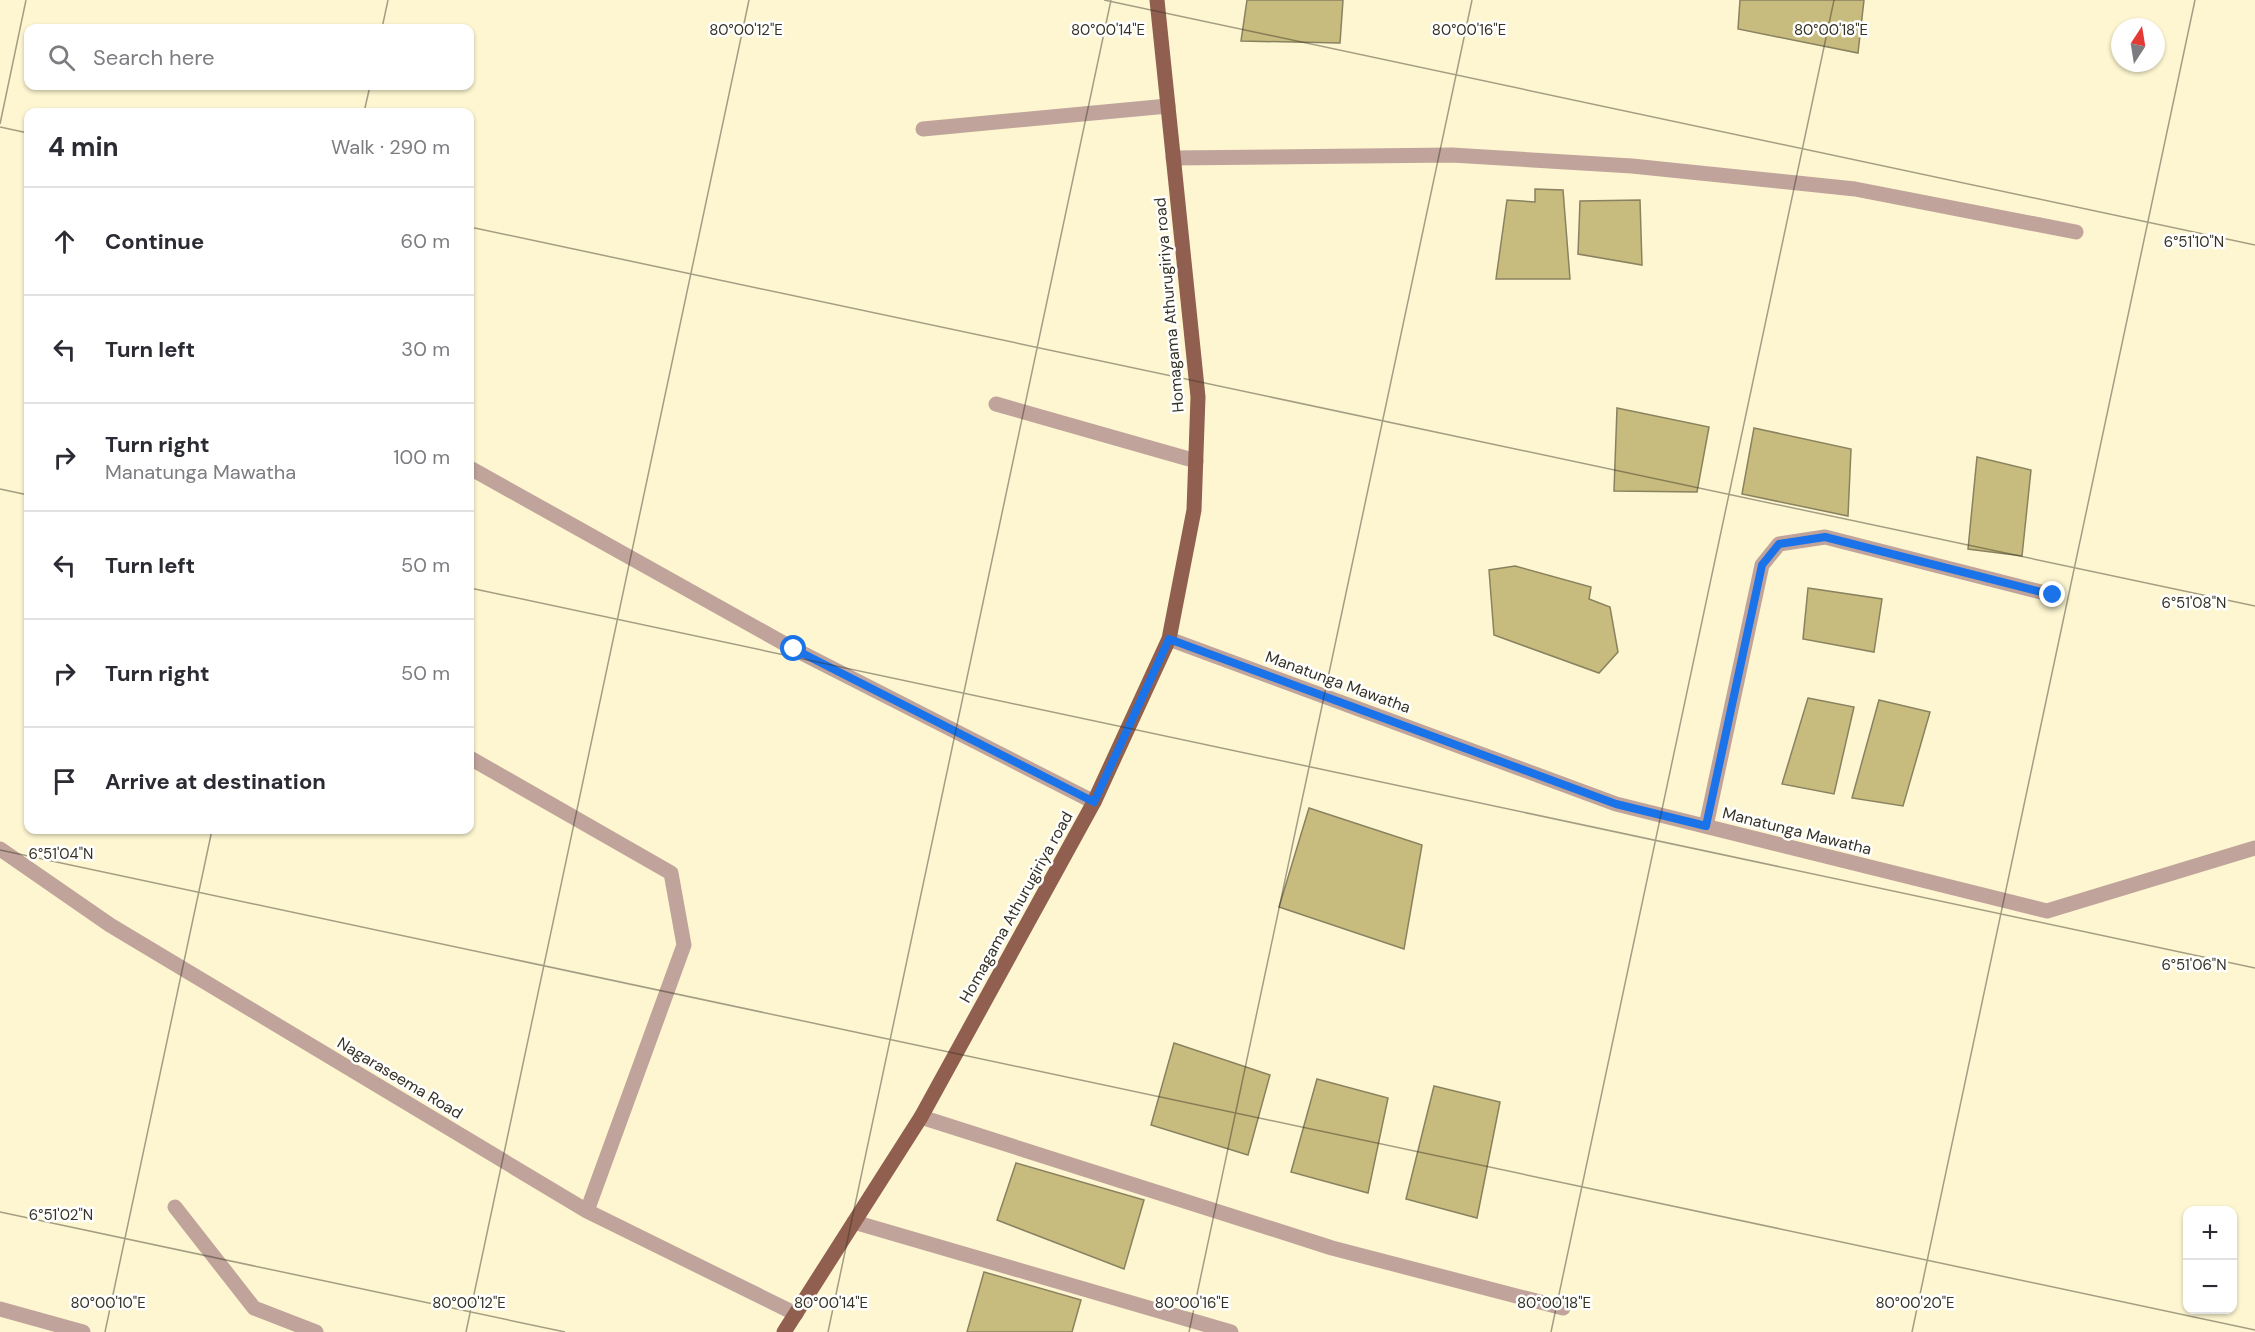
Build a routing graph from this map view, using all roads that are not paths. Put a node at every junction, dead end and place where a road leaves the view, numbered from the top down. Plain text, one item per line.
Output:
1 (1157, 0) edge
2 (1168, 106) junction
3 (923, 129) dead end
4 (1173, 158) junction
5 (2076, 232) dead end
6 (996, 404) dead end
7 (1196, 461) junction
8 (474, 470) edge
9 (2053, 595) dead end
10 (1169, 639) junction
11 (474, 760) edge
12 (1094, 802) junction
13 (1706, 826) junction
14 (2255, 848) edge
15 (0, 849) edge
16 (921, 1117) junction
17 (175, 1207) dead end
18 (587, 1211) junction
19 (854, 1222) junction
20 (1563, 1308) dead end
21 (0, 1309) edge
22 (796, 1314) junction
23 (82, 1332) edge
24 (316, 1332) edge
25 (784, 1332) edge
26 (1231, 1332) edge

1 - 2 main road, Homagama Athurugiriya road
2 - 3 street
2 - 4 main road, Homagama Athurugiriya road
4 - 5 street
4 - 7 main road, Homagama Athurugiriya road
6 - 7 street
7 - 10 main road, Homagama Athurugiriya road
8 - 12 street
9 - 13 street
10 - 12 main road, Homagama Athurugiriya road
10 - 13 street, Manatunga Mawatha
11 - 18 street
12 - 16 main road, Homagama Athurugiriya road
13 - 14 street, Manatunga Mawatha
15 - 18 street, Nagaraseema Road
16 - 19 main road, Homagama Athurugiriya road
16 - 20 street
17 - 24 street
18 - 22 street, Nagaraseema Road
19 - 22 main road, Homagama Athurugiriya road
19 - 26 street
21 - 23 street
22 - 25 main road, Homagama Athurugiriya road

